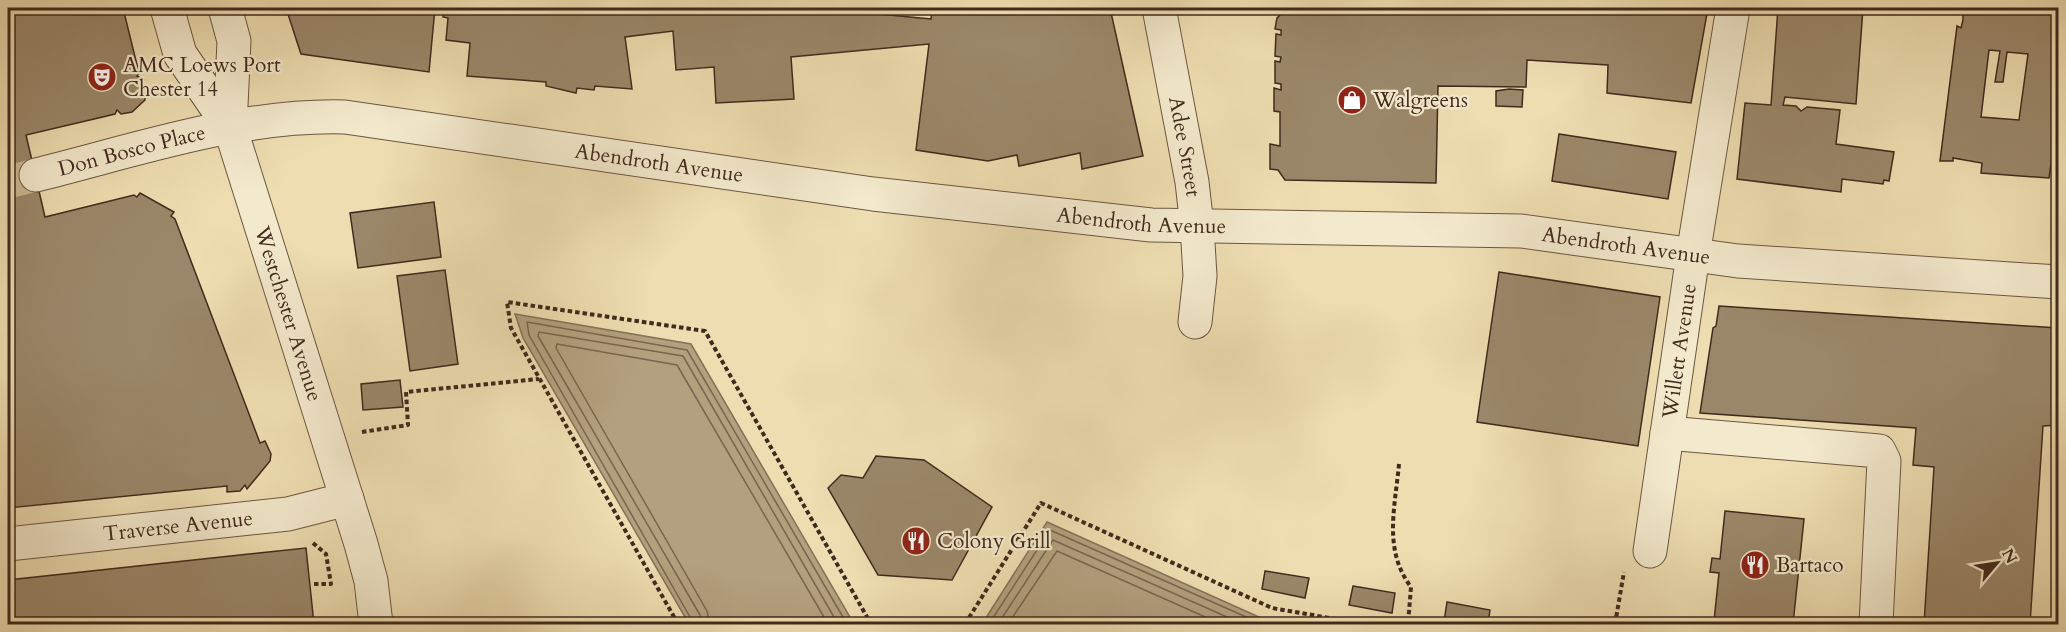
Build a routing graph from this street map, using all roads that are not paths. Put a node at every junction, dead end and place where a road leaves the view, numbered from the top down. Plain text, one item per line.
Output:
1 (167, 8) edge
2 (225, 8) edge
3 (1159, 8) edge
4 (1733, 8) edge
5 (230, 127) junction
6 (36, 175) tunnel mouth
7 (1197, 226) junction
8 (1693, 255) junction
9 (2058, 282) edge
10 (1195, 322) dead end
11 (1667, 433) junction
12 (347, 499) junction
13 (8, 544) edge
14 (1637, 560) road end
15 (376, 624) edge
16 (1876, 624) edge

1 - 5 street, Westchester Avenue
2 - 5 street, Westchester Avenue
3 - 7 street, Adee Street
4 - 8 street, Willett Avenue
5 - 6 street, Don Bosco Place
5 - 7 street, Abendroth Avenue
5 - 12 street, Westchester Avenue
7 - 8 street, Abendroth Avenue
7 - 10 street, Adee Street
8 - 9 street, Abendroth Avenue
8 - 11 street, Willett Avenue
11 - 14 street, Willett Avenue
11 - 16 street
12 - 13 street, Traverse Avenue
12 - 15 street, Westchester Avenue

